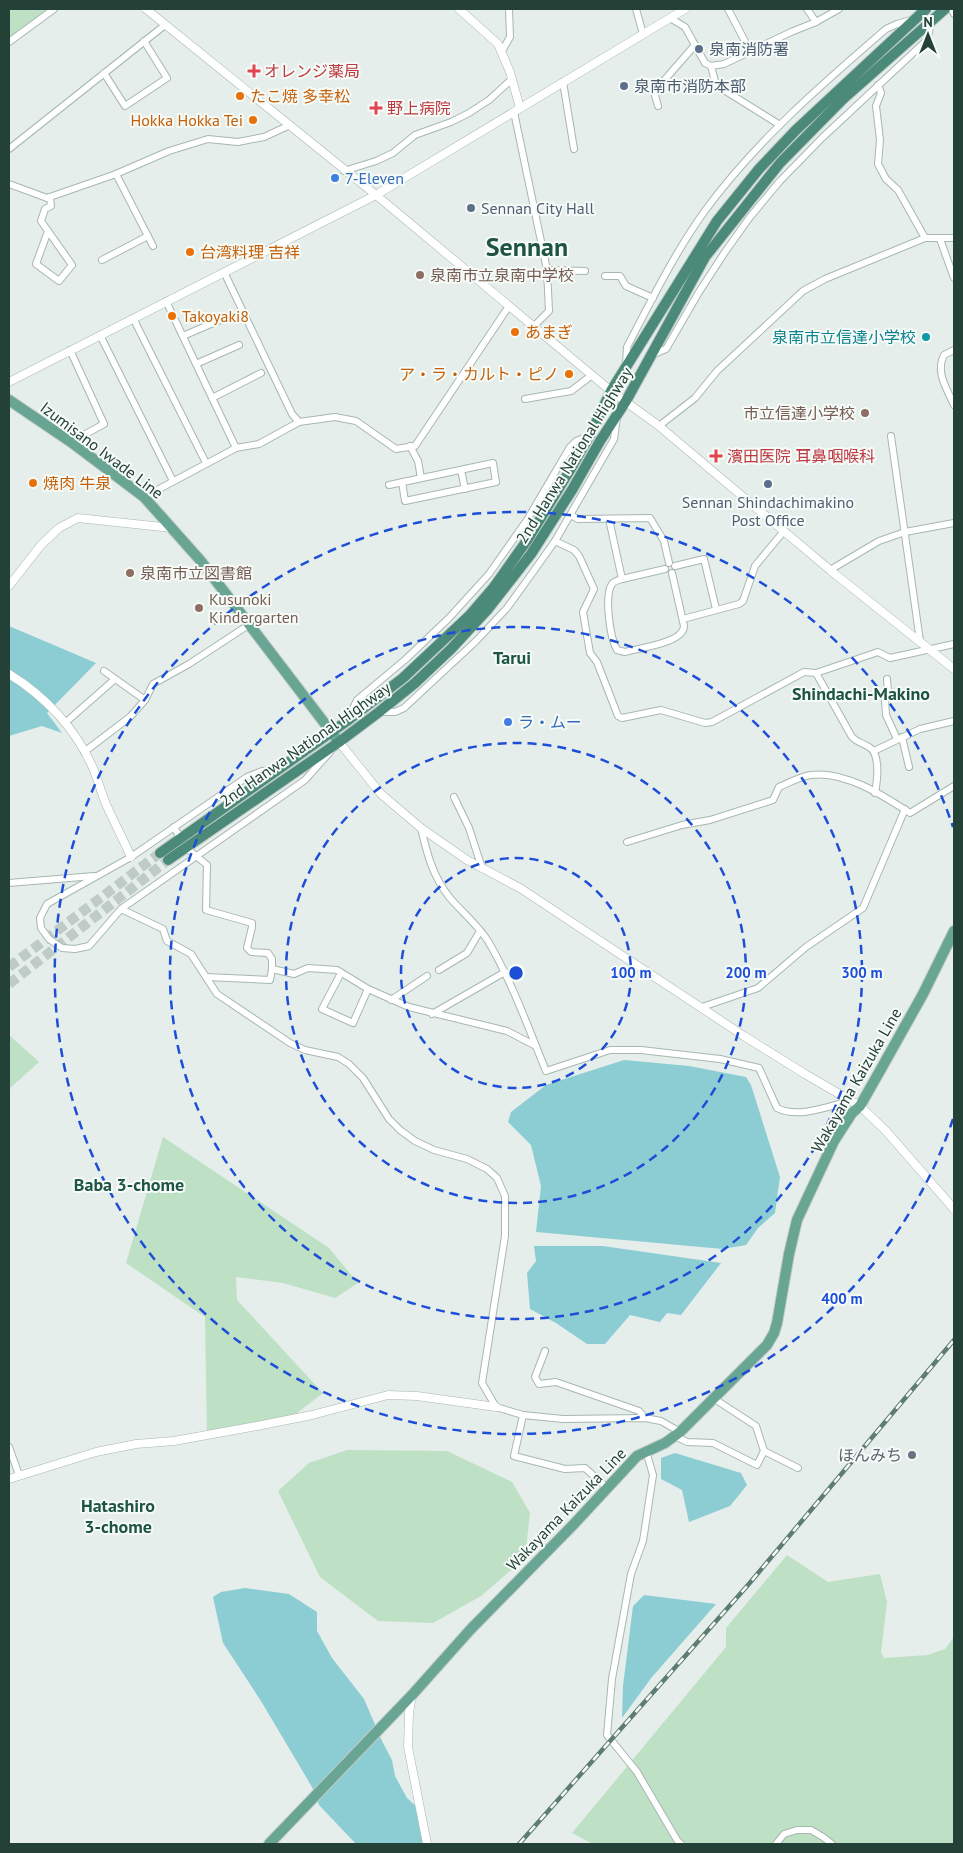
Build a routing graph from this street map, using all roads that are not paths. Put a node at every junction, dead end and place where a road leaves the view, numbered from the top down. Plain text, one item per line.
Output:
1 (54, 9) edge
2 (146, 9) edge
3 (459, 9) edge
4 (508, 9) edge
5 (636, 9) edge
6 (685, 9) edge
7 (728, 9) edge
8 (807, 9) edge
9 (839, 9) edge
10 (926, 9) edge
11 (945, 9) edge
12 (952, 9) edge
13 (954, 14) edge
14 (670, 18) junction
15 (915, 20) junction
16 (816, 22) junction
17 (931, 22) junction
18 (165, 25) junction
19 (644, 34) junction
20 (144, 41) junction
21 (9, 42) edge
22 (695, 45) junction
23 (750, 51) junction
24 (502, 52) junction
25 (711, 66) junction
26 (104, 73) junction
27 (512, 79) junction
28 (563, 82) junction
29 (878, 85) junction
30 (658, 106) dead end
31 (517, 110) junction
32 (290, 125) junction
33 (780, 125) junction
34 (9, 148) edge
35 (574, 149) dead end
36 (344, 171) junction
37 (116, 174) junction
38 (9, 184) edge
39 (376, 195) junction
40 (50, 197) junction
41 (48, 232) junction
42 (148, 236) junction
43 (925, 238) junction
44 (954, 238) edge
45 (940, 239) junction
46 (153, 246) dead end
47 (102, 260) dead end
48 (547, 270) junction
49 (585, 271) dead end
50 (224, 272) junction
51 (605, 276) dead end
52 (954, 278) edge
53 (653, 298) junction
54 (166, 301) junction
55 (509, 306) junction
56 (227, 317) dead end
57 (133, 318) junction
58 (534, 326) junction
59 (100, 335) junction
60 (183, 336) junction
61 (239, 345) dead end
62 (70, 350) junction
63 (954, 350) edge
64 (652, 355) junction
65 (196, 364) junction
66 (626, 367) junction
67 (261, 373) dead end
68 (592, 374) junction
69 (9, 382) edge
70 (611, 391) junction
71 (212, 398) junction
72 (524, 398) dead end
73 (9, 400) edge
74 (626, 401) junction
75 (954, 405) edge
76 (618, 412) junction
77 (299, 422) junction
78 (659, 426) junction
79 (891, 436) dead end
80 (71, 442) junction
81 (410, 446) junction
82 (236, 448) junction
83 (206, 463) junction
84 (461, 470) junction
85 (421, 478) junction
86 (173, 481) junction
87 (402, 482) junction
88 (389, 484) dead end
89 (465, 489) junction
90 (144, 497) junction
91 (570, 515) junction
92 (609, 519) junction
93 (954, 522) edge
94 (173, 528) junction
95 (784, 531) junction
96 (905, 532) junction
97 (555, 541) junction
98 (670, 568) junction
99 (830, 570) junction
100 (622, 579) junction
101 (9, 586) edge
102 (716, 610) junction
103 (683, 618) junction
104 (250, 624) junction
105 (920, 641) junction
106 (954, 644) edge
107 (930, 649) junction
108 (954, 669) edge
109 (104, 671) dead end
110 (816, 673) junction
111 (9, 674) edge
112 (115, 679) junction
113 (887, 680) dead end
114 (146, 700) junction
115 (379, 712) junction
116 (954, 722) edge
117 (65, 723) junction
118 (331, 732) junction
119 (900, 738) junction
120 (339, 742) junction
121 (874, 751) junction
122 (84, 752) junction
123 (909, 767) dead end
124 (276, 771) junction
125 (954, 786) edge
126 (875, 793) junction
127 (454, 797) dead end
128 (905, 810) junction
129 (174, 827) junction
130 (421, 828) junction
131 (178, 834) dead end
132 (627, 842) dead end
133 (190, 851) dead end
134 (197, 856) junction
135 (131, 857) junction
136 (482, 868) junction
137 (98, 875) junction
138 (9, 882) edge
139 (122, 909) junction
140 (480, 931) junction
141 (953, 938) edge
142 (272, 969) junction
143 (439, 970) dead end
144 (505, 972) junction
145 (341, 973) junction
146 (427, 976) dead end
147 (206, 977) junction
148 (368, 989) junction
149 (392, 1000) junction
150 (702, 1007) junction
151 (432, 1014) junction
152 (536, 1046) junction
153 (855, 1103) junction
154 (953, 1206) edge
155 (545, 1351) dead end
156 (713, 1398) junction
157 (496, 1407) junction
158 (523, 1414) junction
159 (645, 1418) junction
160 (677, 1434) junction
161 (9, 1448) edge
162 (646, 1451) junction
163 (764, 1451) junction
164 (798, 1468) dead end
165 (19, 1475) junction
166 (9, 1479) edge
167 (607, 1488) junction
168 (412, 1695) junction
169 (269, 1844) edge
170 (428, 1844) edge
171 (681, 1844) edge
172 (776, 1844) edge
173 (832, 1844) edge

1 - 21 street
2 - 18 street
3 - 24 street
4 - 24 street
5 - 19 street
6 - 14 street
7 - 23 street
8 - 16 street
9 - 16 street
10 - 15 highway, 2nd Hanwa National Highway
11 - 17 highway, 2nd Hanwa National Highway
12 - 13 street
14 - 19 street
14 - 22 street
15 - 33 street
15 - 66 highway, 2nd Hanwa National Highway
16 - 23 street
17 - 29 street
17 - 64 highway, 2nd Hanwa National Highway
18 - 20 street
18 - 32 street
19 - 28 street
20 - 26 street
20 - 26 street
22 - 25 street
22 - 30 street
23 - 25 street
24 - 27 street
25 - 33 street
26 - 34 street
27 - 31 street
27 - 36 street
28 - 31 street
28 - 35 street
29 - 43 street
29 - 64 street
31 - 39 street
31 - 48 street
32 - 36 street
32 - 37 street
33 - 53 street
36 - 39 street
37 - 40 street
37 - 42 street
38 - 40 street
39 - 50 street
39 - 55 street
40 - 41 street
41 - 41 street
42 - 46 street
42 - 47 street
43 - 45 street
43 - 78 street
44 - 45 street
45 - 52 street
48 - 49 street
48 - 58 street
50 - 54 street
50 - 77 street
51 - 53 street
53 - 66 street
54 - 57 street
54 - 60 street
55 - 58 street
55 - 81 street
56 - 60 street
57 - 59 street
57 - 83 street
58 - 68 street
59 - 62 street
59 - 86 street
60 - 65 street
61 - 65 street
62 - 69 street
62 - 80 street
63 - 75 street
64 - 74 highway, 2nd Hanwa National Highway
65 - 71 street
66 - 70 highway, 2nd Hanwa National Highway
67 - 71 street
68 - 70 street
68 - 72 street
70 - 74 street
70 - 118 highway, 2nd Hanwa National Highway
71 - 82 street
73 - 80 main road, Izumisano Iwade Line
74 - 76 highway, 2nd Hanwa National Highway
74 - 78 street
76 - 91 street
76 - 115 highway, 2nd Hanwa National Highway
77 - 81 street
77 - 82 street
78 - 95 street
79 - 96 street
80 - 90 main road, Izumisano Iwade Line
81 - 85 street
82 - 83 street
83 - 86 street
84 - 85 street
84 - 89 street
84 - 89 street
85 - 87 street
86 - 90 street
87 - 88 street
87 - 89 street
90 - 94 main road, Izumisano Iwade Line
91 - 92 street
91 - 97 street
92 - 98 street
92 - 100 street
93 - 96 street
94 - 101 street
94 - 104 main road, Izumisano Iwade Line
95 - 99 street
95 - 102 street
96 - 99 street
96 - 105 street
97 - 110 street
97 - 115 street
98 - 100 street
98 - 102 street
98 - 103 street
99 - 105 street
100 - 103 street
102 - 103 street
104 - 114 street
104 - 118 main road, Izumisano Iwade Line
105 - 107 street
106 - 107 street
107 - 108 street
107 - 110 street
109 - 112 street
110 - 121 street
111 - 117 street
112 - 114 street
112 - 117 street
113 - 119 street
114 - 122 street
115 - 120 highway, 2nd Hanwa National Highway
116 - 119 street
117 - 122 street
118 - 120 main road, Izumisano Iwade Line
118 - 124 highway, 2nd Hanwa National Highway
119 - 121 street
119 - 123 street
120 - 124 highway, 2nd Hanwa National Highway
120 - 130 street
120 - 134 street
121 - 126 street
122 - 135 street
124 - 129 street
125 - 128 street
126 - 128 street
126 - 132 street
127 - 136 street
128 - 150 street
129 - 131 street
129 - 135 street
130 - 136 street
130 - 140 street
133 - 134 street
134 - 139 street
134 - 142 street
135 - 137 street
136 - 150 street
137 - 138 street
137 - 139 street
139 - 147 street
140 - 143 street
140 - 144 street
141 - 153 main road, Wakayama Kaizuka Line
142 - 145 street
142 - 147 street
144 - 151 street
144 - 152 street
145 - 148 street
145 - 148 street
146 - 149 street
147 - 157 street
148 - 149 street
149 - 151 street
150 - 153 street
151 - 152 street
152 - 153 street
153 - 154 street
153 - 156 main road, Wakayama Kaizuka Line
155 - 159 street
156 - 160 main road, Wakayama Kaizuka Line
156 - 163 street
157 - 158 street
157 - 165 street
158 - 159 street
158 - 167 street
159 - 160 street
160 - 162 main road, Wakayama Kaizuka Line
160 - 163 street
161 - 165 street
162 - 167 main road, Wakayama Kaizuka Line
162 - 171 street
163 - 164 street
165 - 166 street
167 - 168 main road, Wakayama Kaizuka Line
168 - 169 main road, Wakayama Kaizuka Line
168 - 170 street
172 - 173 street

